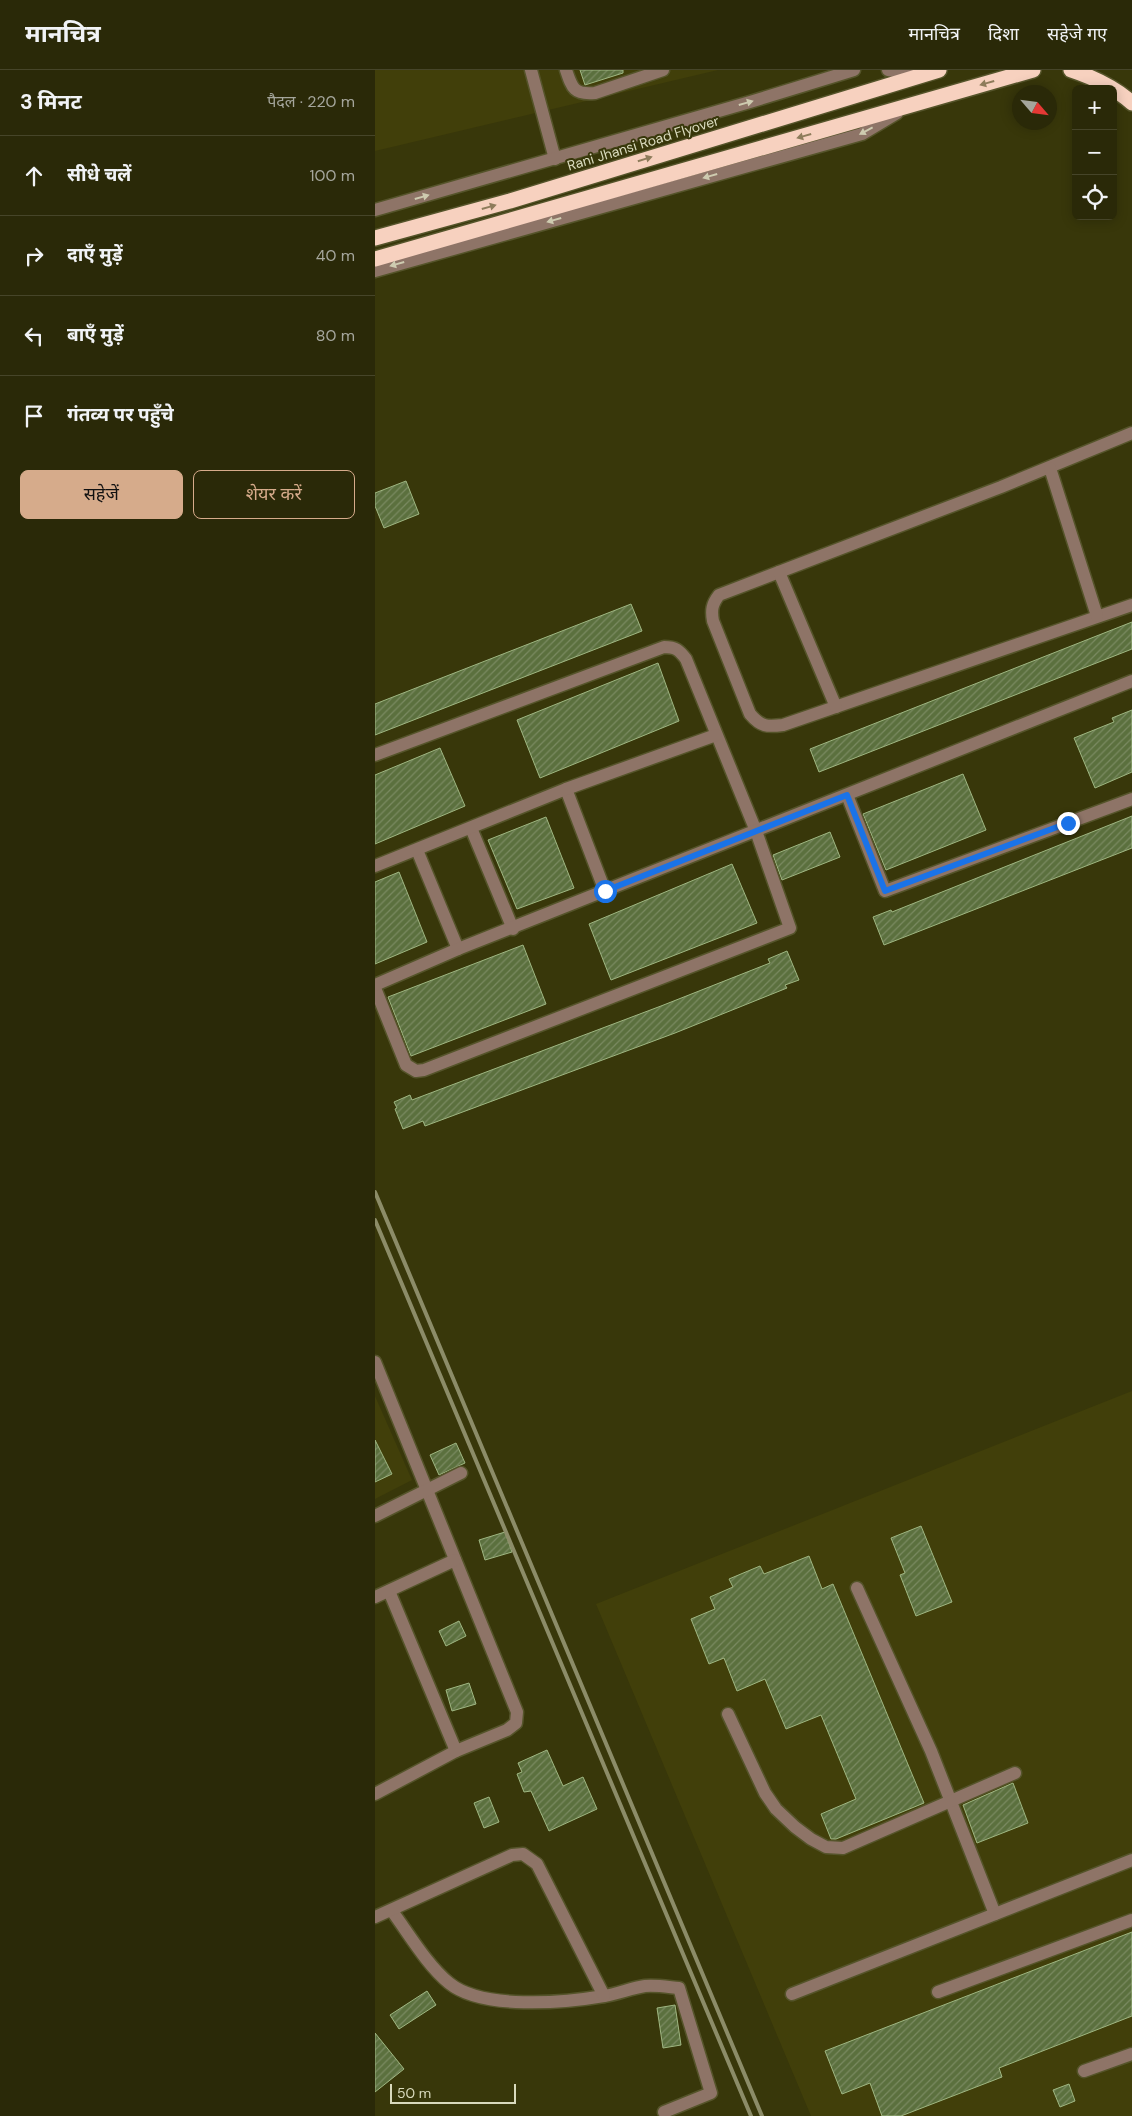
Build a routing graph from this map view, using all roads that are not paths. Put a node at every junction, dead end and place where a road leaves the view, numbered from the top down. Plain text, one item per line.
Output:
1 (531, 70) edge
2 (566, 70) edge
3 (663, 70) edge
4 (854, 70) edge
5 (888, 70) edge
6 (939, 70) edge
7 (1033, 70) edge
8 (1071, 70) edge
9 (921, 75) junction
10 (1130, 99) edge
11 (908, 106) junction
12 (555, 159) junction
13 (375, 210) edge
14 (375, 238) edge
15 (375, 259) edge
16 (375, 271) edge
17 (1132, 433) edge
18 (1050, 468) junction
19 (779, 572) junction
20 (1132, 605) edge
21 (1097, 616) junction
22 (1132, 681) edge
23 (836, 707) junction
24 (716, 735) junction
25 (375, 755) edge
26 (566, 789) junction
27 (847, 795) junction
28 (1132, 799) edge
29 (471, 828) junction
30 (756, 831) junction
31 (417, 850) junction
32 (375, 866) edge
33 (605, 891) junction
34 (513, 929) junction
35 (458, 949) junction
36 (375, 987) edge
37 (375, 1362) edge
38 (461, 1474) dead end
39 (426, 1491) junction
40 (375, 1516) edge
41 (455, 1560) junction
42 (857, 1588) dead end
43 (389, 1590) junction
44 (375, 1597) edge
45 (728, 1714) dead end
46 (456, 1751) junction
47 (1015, 1773) dead end
48 (375, 1794) edge
49 (951, 1801) junction
50 (1132, 1860) edge
51 (391, 1911) junction
52 (995, 1914) junction
53 (375, 1917) edge
54 (1132, 1920) edge
55 (938, 1992) dead end
56 (793, 1994) dead end
57 (604, 1996) junction
58 (1132, 2054) edge
59 (1083, 2071) dead end
60 (661, 2115) edge

1 - 12 street
2 - 3 street
12 -> 4 street
5 - 9 street
6 - 9 highway, Rani Jhansi Road Flyover
7 -> 11 highway
8 - 10 highway
14 -> 9 highway, Rani Jhansi Road Flyover
11 -> 15 highway
11 -> 16 street
13 -> 12 street
17 - 18 street
18 - 19 street
18 - 21 street
19 - 23 street
19 - 23 street
20 - 21 street
21 - 23 street
22 - 27 street
24 - 25 street
24 - 26 street
24 - 30 street
26 - 29 street
26 - 33 street
27 - 28 street
27 - 30 street
29 - 31 street
29 - 34 street
30 - 33 street
30 - 36 street
31 - 32 street
31 - 35 street
33 - 34 street
34 - 35 street
35 - 36 street
37 - 39 street
38 - 39 street
39 - 40 street
39 - 41 street
41 - 43 street
41 - 46 street
42 - 49 street
43 - 44 street
43 - 46 street
45 - 49 street
46 - 48 street
47 - 49 street
49 - 52 street
50 - 52 street
51 - 53 street
51 - 57 street
51 - 57 street
52 - 56 street
54 - 55 street
57 - 60 street
58 - 59 street

